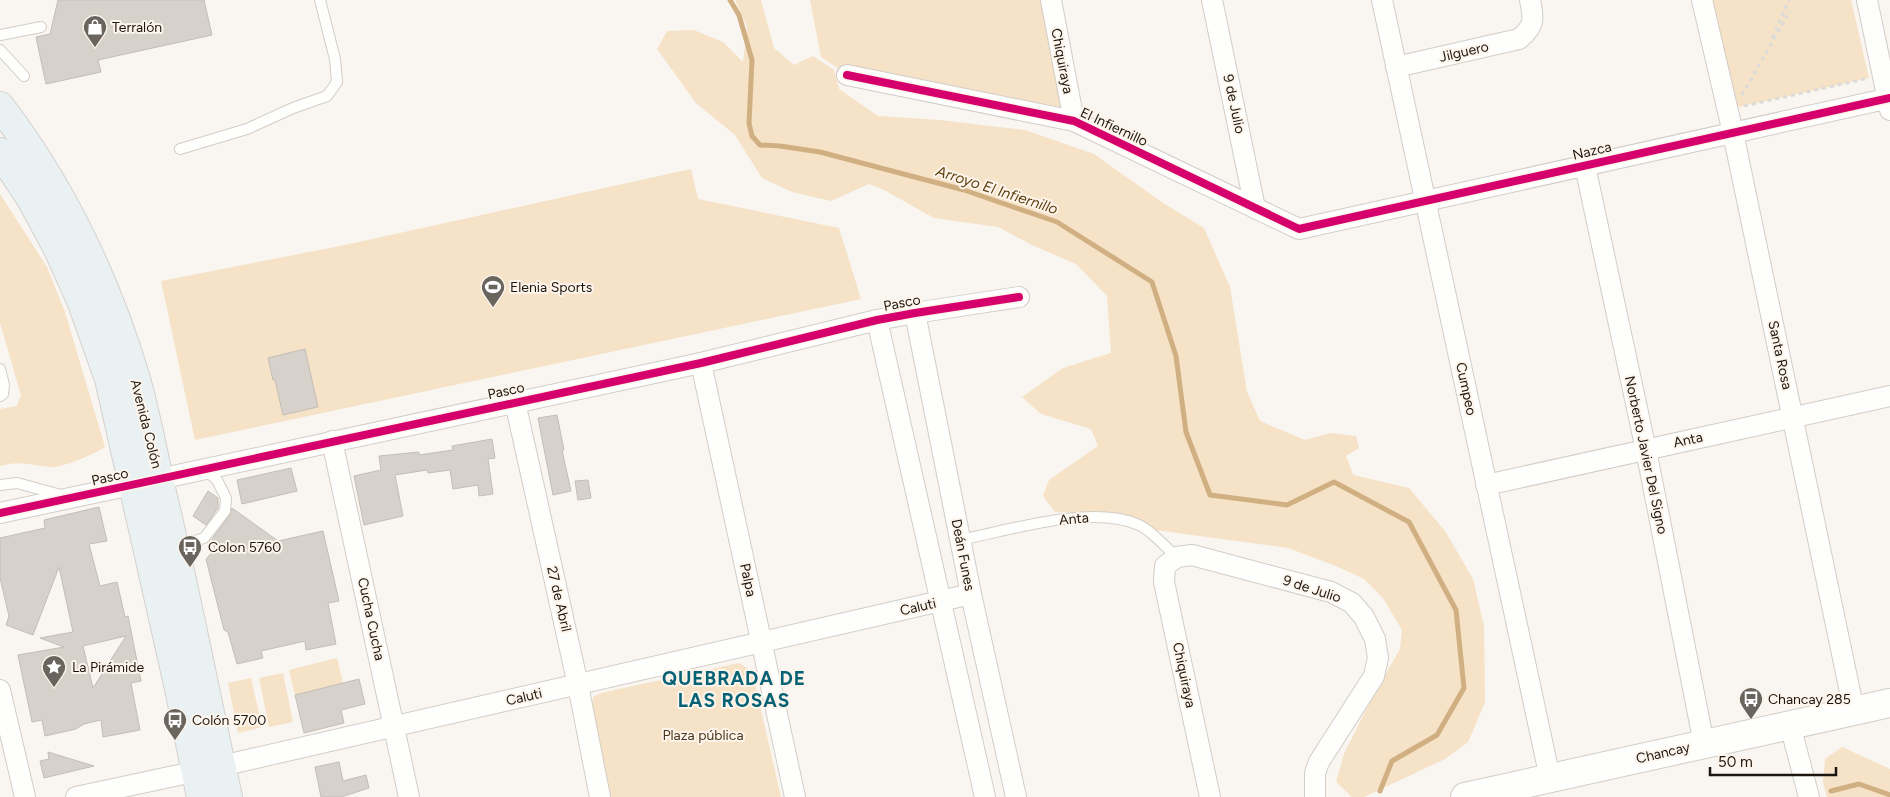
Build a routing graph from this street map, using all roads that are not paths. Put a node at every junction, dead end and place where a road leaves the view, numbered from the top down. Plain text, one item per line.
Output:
1 (320, 0) edge
2 (1051, 0) edge
3 (1212, 0) edge
4 (1382, 0) edge
5 (1530, 0) edge
6 (1702, 0) edge
7 (1867, 0) edge
8 (41, 27) dead end
9 (0, 35) edge
10 (0, 50) edge
11 (1396, 67) junction
12 (847, 75) dead end
13 (24, 76) dead end
14 (1889, 102) edge
15 (0, 106) edge
16 (1074, 121) junction
17 (1733, 133) junction
18 (180, 148) dead end
19 (0, 152) edge
20 (1585, 166) junction
21 (1425, 201) junction
22 (1255, 208) junction
23 (1299, 229) joint
24 (1018, 297) dead end
25 (915, 313) junction
26 (877, 320) junction
27 (701, 362) junction
28 (0, 369) edge
29 (0, 396) edge
30 (1890, 396) edge
31 (515, 402) junction
32 (1793, 417) junction
33 (332, 441) junction
34 (1646, 450) junction
35 (204, 470) junction
36 (159, 479) junction
37 (132, 484) junction
38 (0, 485) edge
39 (1486, 485) junction
40 (71, 498) junction
41 (0, 513) edge
42 (960, 540) junction
43 (175, 547) junction
44 (1177, 558) junction
45 (971, 594) junction
46 (941, 601) junction
47 (761, 642) junction
48 (578, 685) junction
49 (0, 690) edge
50 (1890, 703) edge
51 (1854, 711) junction
52 (1790, 725) junction
53 (394, 727) junction
54 (1704, 744) junction
55 (206, 778) edge
56 (1550, 778) junction
57 (25, 797) edge
58 (76, 797) edge
59 (228, 797) edge
60 (409, 797) edge
61 (600, 797) edge
62 (795, 797) edge
63 (984, 797) edge
64 (1016, 797) edge
65 (1210, 797) edge
66 (1315, 797) edge
67 (1465, 797) edge
68 (1809, 797) edge

1 - 18 lane
2 - 16 street, Chiquiraya
3 - 22 street, 9 de Julio
4 - 11 street, Cumpeo
5 - 11 street, Jilguero
6 - 17 street, Santa Rosa
7 - 14 street
8 - 9 lane
10 - 13 lane
11 - 21 street, Cumpeo
12 - 16 street, El Infiernillo
14 - 17 street, Nazca
15 - 36 main road, Avenida Colón
16 - 22 street, El Infiernillo
17 - 20 street, Nazca
17 - 32 street, Santa Rosa
19 - 37 main road, Avenida Colón
20 - 21 street, Nazca
20 - 34 street, Norberto Javier Del Signo
21 - 23 street, Nazca
21 - 39 street, Cumpeo
22 - 23 street, El Infiernillo
24 - 25 street, Pasco
25 - 26 street, Pasco
25 - 42 street, Deán Funes
26 - 27 street, Pasco
26 - 46 street
27 - 31 street, Pasco
27 - 47 street, Palpa
28 - 29 lane
30 - 32 street, Anta
31 - 33 street, Pasco
31 - 48 street, 27 de Abril
32 - 34 street, Anta
32 - 51 street, Santa Rosa
33 - 35 street, Pasco
33 - 53 street, Cucha Cucha
34 - 39 street, Anta
34 - 54 street, Norberto Javier Del Signo
35 - 36 street, Pasco
35 - 43 lane
36 - 37 street, Pasco
36 - 43 main road, Avenida Colón
37 - 40 street, Pasco
37 - 55 main road, Avenida Colón
38 - 40 lane
39 - 56 street, Cumpeo
40 - 41 street, Pasco
42 - 44 lane, Anta
42 - 45 street, Deán Funes
43 - 55 main road, Avenida Colón
44 - 65 street, Chiquiraya
44 - 66 street, 9 de Julio
45 - 46 street, Caluti
45 - 64 street, Deán Funes
46 - 47 street, Caluti
46 - 63 street
47 - 48 street, Caluti
47 - 62 street, Palpa
48 - 53 street, Caluti
48 - 61 street, 27 de Abril
49 - 57 street
50 - 51 main road, Chancay
51 - 52 main road, Chancay
52 - 54 main road, Chancay
52 - 68 street
53 - 55 street, Caluti
53 - 60 street, Cucha Cucha
54 - 56 main road, Chancay
55 - 58 street, Caluti
55 - 59 main road, Avenida Colón
56 - 67 main road, Chancay

